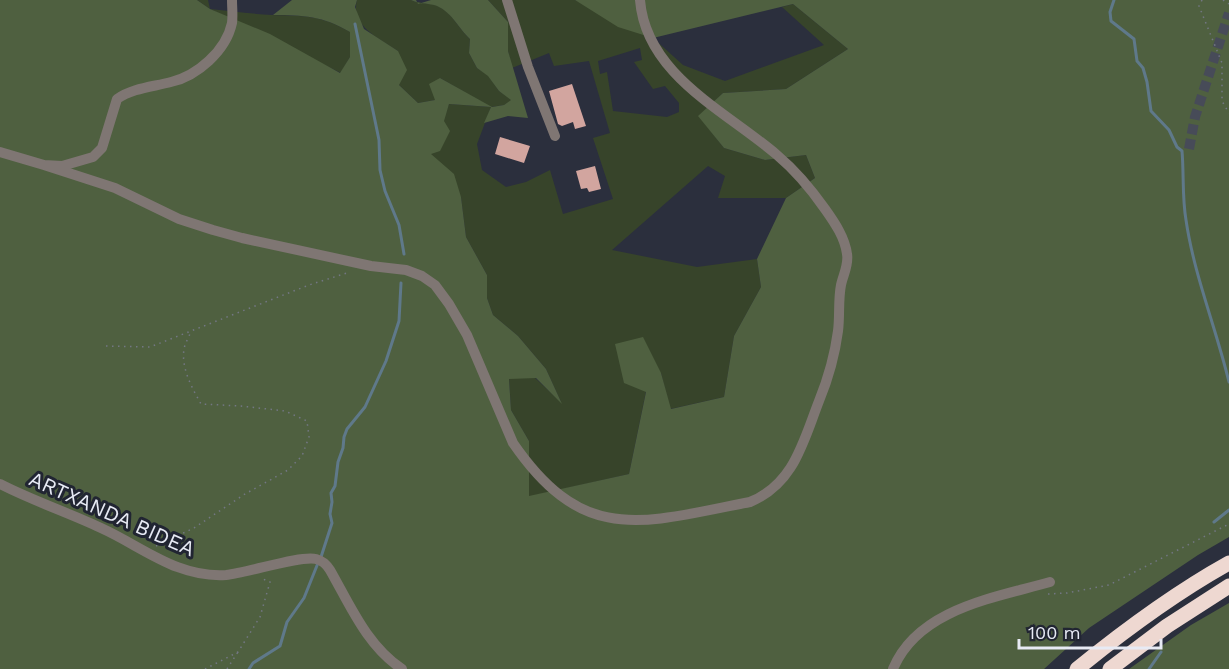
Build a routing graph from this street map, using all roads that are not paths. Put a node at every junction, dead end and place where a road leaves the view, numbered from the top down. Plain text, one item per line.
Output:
1 (232, 0) edge
2 (507, 0) edge
3 (640, 0) edge
4 (555, 136) dead end
5 (0, 152) edge
6 (44, 165) junction
7 (0, 484) edge
8 (1229, 563) edge
9 (1050, 582) dead end
10 (1229, 586) edge
11 (402, 669) edge
12 (893, 669) edge
13 (1077, 669) edge
14 (1110, 669) edge

1 - 6 street
2 - 4 street
3 - 6 street
5 - 6 street
7 - 11 street, ARTXANDA BIDEA
8 - 13 highway
9 - 12 street
10 - 14 highway

